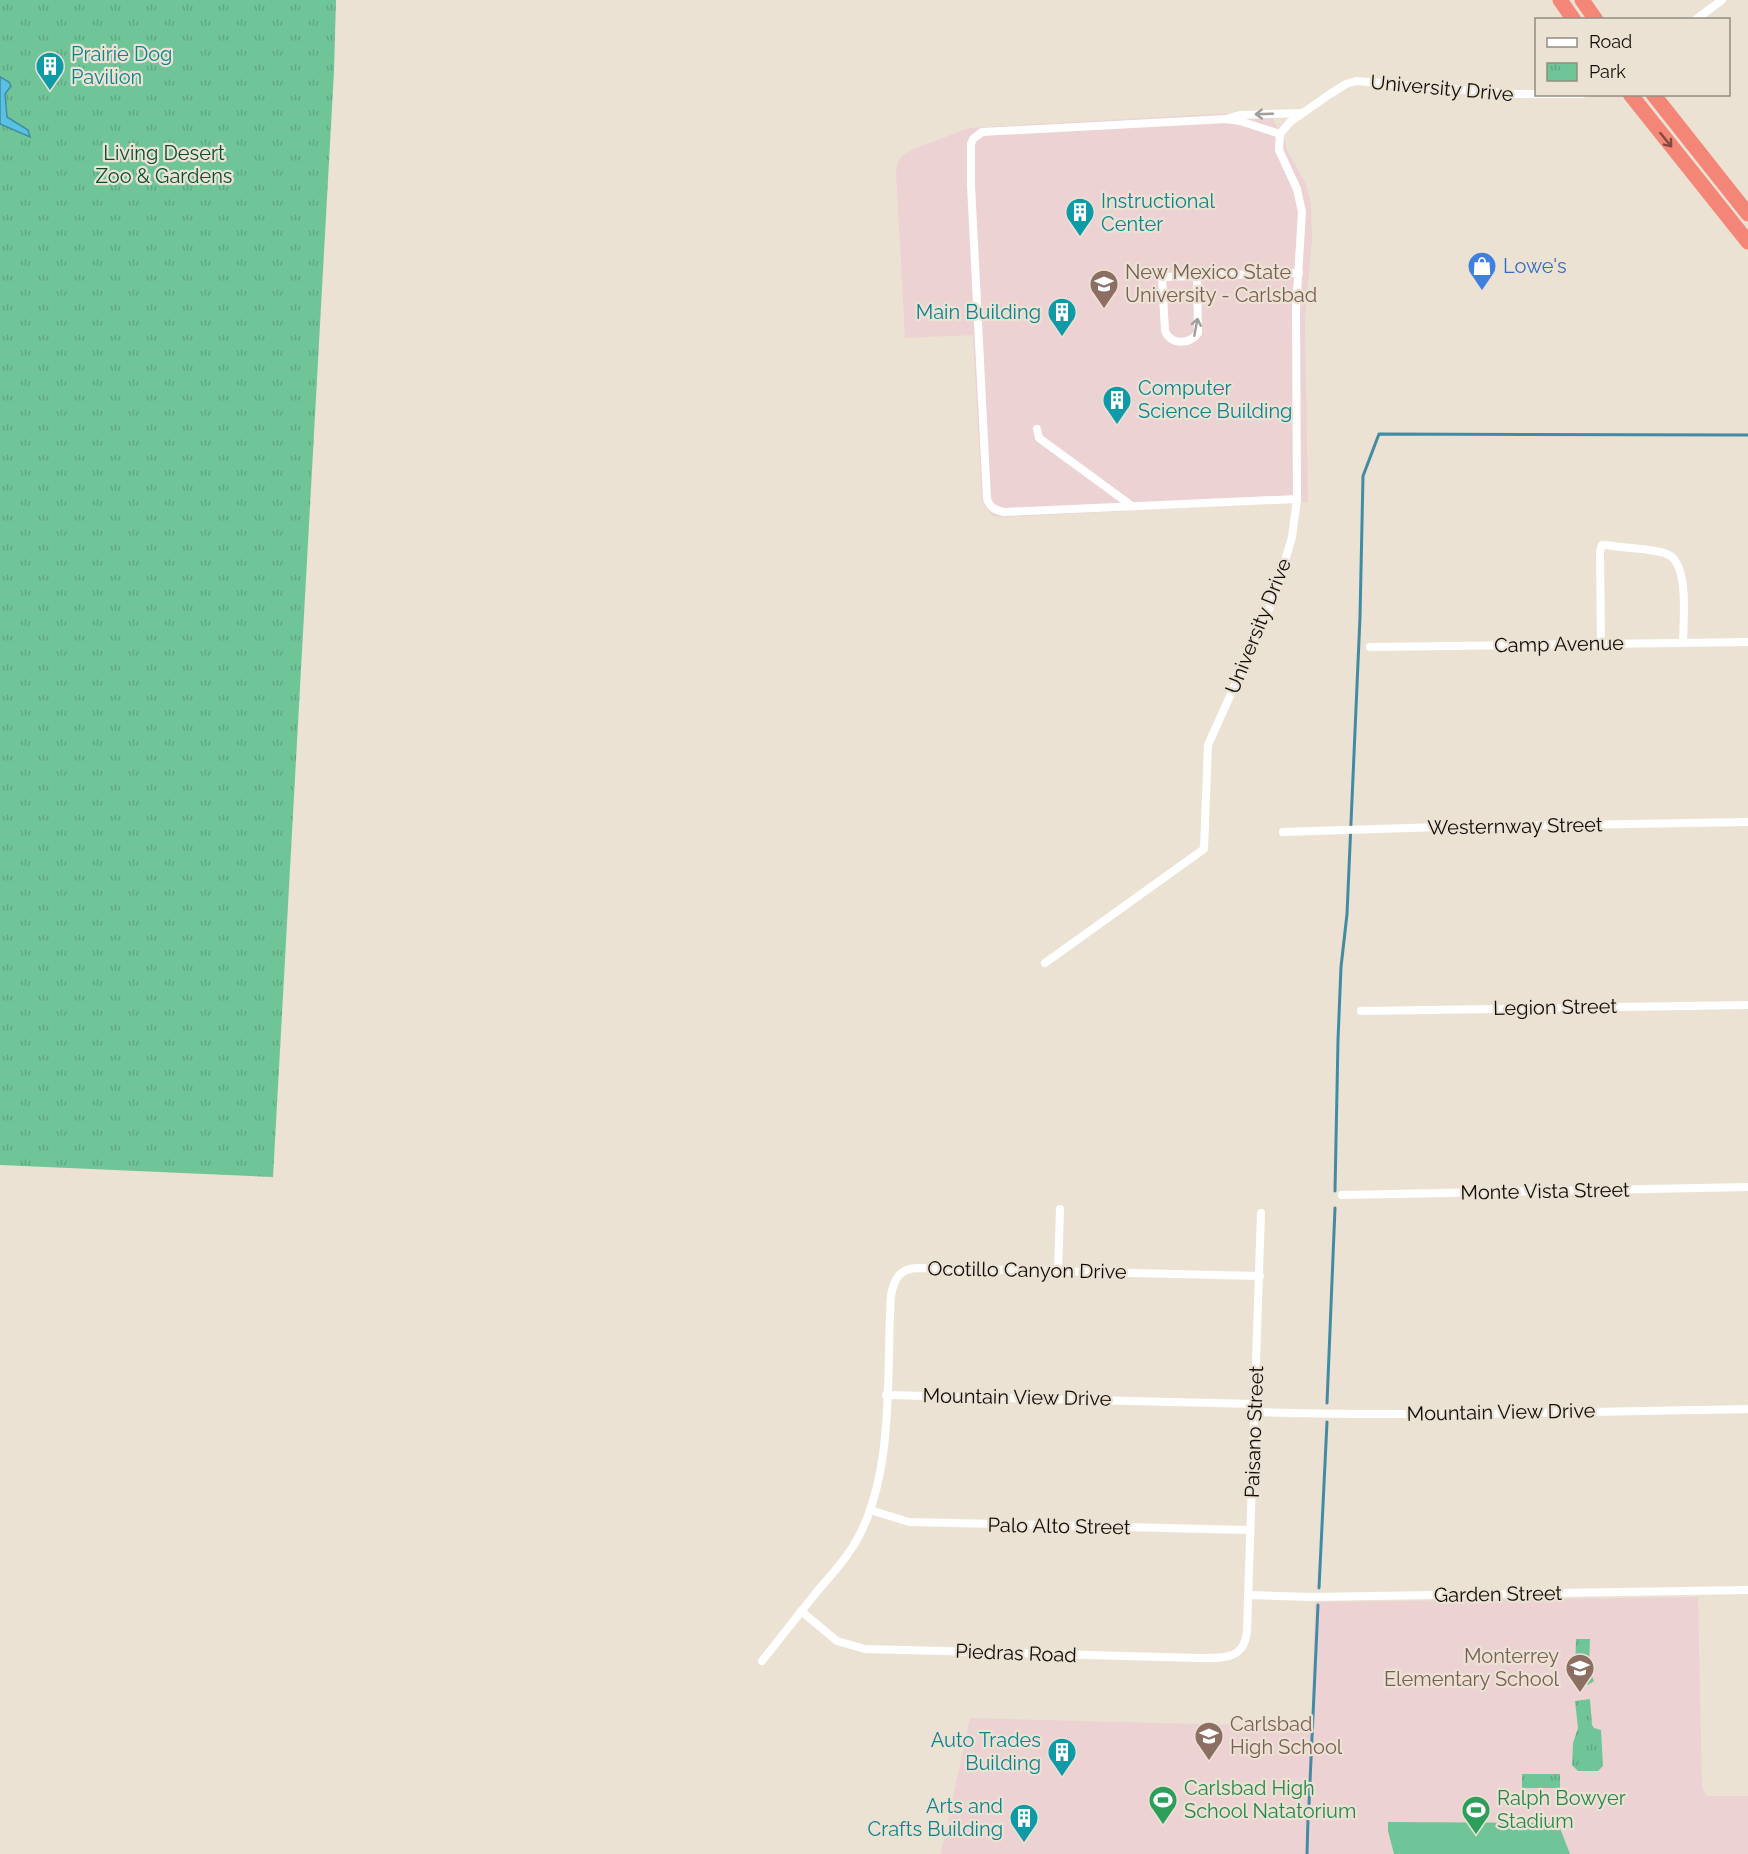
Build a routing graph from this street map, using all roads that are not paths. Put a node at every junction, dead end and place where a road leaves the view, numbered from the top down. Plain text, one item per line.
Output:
1 (1560, 0) edge
2 (1582, 0) edge
3 (1722, 0) edge
4 (1573, 18) edge
5 (1595, 18) edge
6 (1698, 18) edge
7 (1535, 94) edge
8 (1632, 96) edge
9 (1655, 96) edge
10 (1302, 113) junction
11 (1226, 119) junction
12 (1280, 134) junction
13 (1748, 214) edge
14 (1748, 242) edge
15 (1299, 273) junction
16 (1197, 276) junction
17 (1037, 429) dead end
18 (1297, 499) junction
19 (1132, 506) junction
20 (1748, 642) edge
21 (1683, 643) junction
22 (1601, 644) junction
23 (1370, 647) dead end
24 (1748, 822) edge
25 (1283, 832) dead end
26 (1045, 963) dead end
27 (1748, 1005) edge
28 (1361, 1011) dead end
29 (1748, 1187) edge
30 (1342, 1195) dead end
31 (1060, 1209) dead end
32 (1261, 1213) dead end
33 (1058, 1271) junction
34 (1260, 1276) junction
35 (886, 1395) junction
36 (1255, 1408) junction
37 (1748, 1409) edge
38 (870, 1510) junction
39 (1250, 1530) junction
40 (1748, 1590) edge
41 (1248, 1595) junction
42 (801, 1611) junction
43 (1241, 1649) joint
44 (762, 1661) dead end

1 - 4 highway
2 - 5 highway
3 - 6 street
7 - 10 street, University Drive
8 -> 14 highway
9 - 13 highway
10 -> 11 street
10 - 12 street, University Drive
11 - 12 street
11 - 19 street
12 - 15 street, University Drive
15 - 16 street
15 - 18 street, University Drive
16 -> 16 street
17 - 19 street
18 - 19 street
18 - 26 street, University Drive
20 - 21 street, Camp Avenue
21 - 22 street, Camp Avenue
21 - 22 street
22 - 23 street, Camp Avenue
24 - 25 street, Westernway Street
27 - 28 street, Legion Street
29 - 30 street, Monte Vista Street
31 - 33 street
32 - 34 street, Paisano Street
33 - 34 street, Ocotillo Canyon Drive
33 - 35 street, Ocotillo Canyon Drive
34 - 36 street, Paisano Street
35 - 36 street, Mountain View Drive
35 - 38 street, Ocotillo Canyon Drive
36 - 37 street, Mountain View Drive
36 - 39 street, Paisano Street
38 - 39 street, Palo Alto Street
38 - 42 street, Ocotillo Canyon Drive
39 - 41 street, Paisano Street
40 - 41 street, Garden Street
41 - 43 street, Paisano Street
42 - 43 street, Piedras Road
42 - 44 street, Ocotillo Canyon Drive

